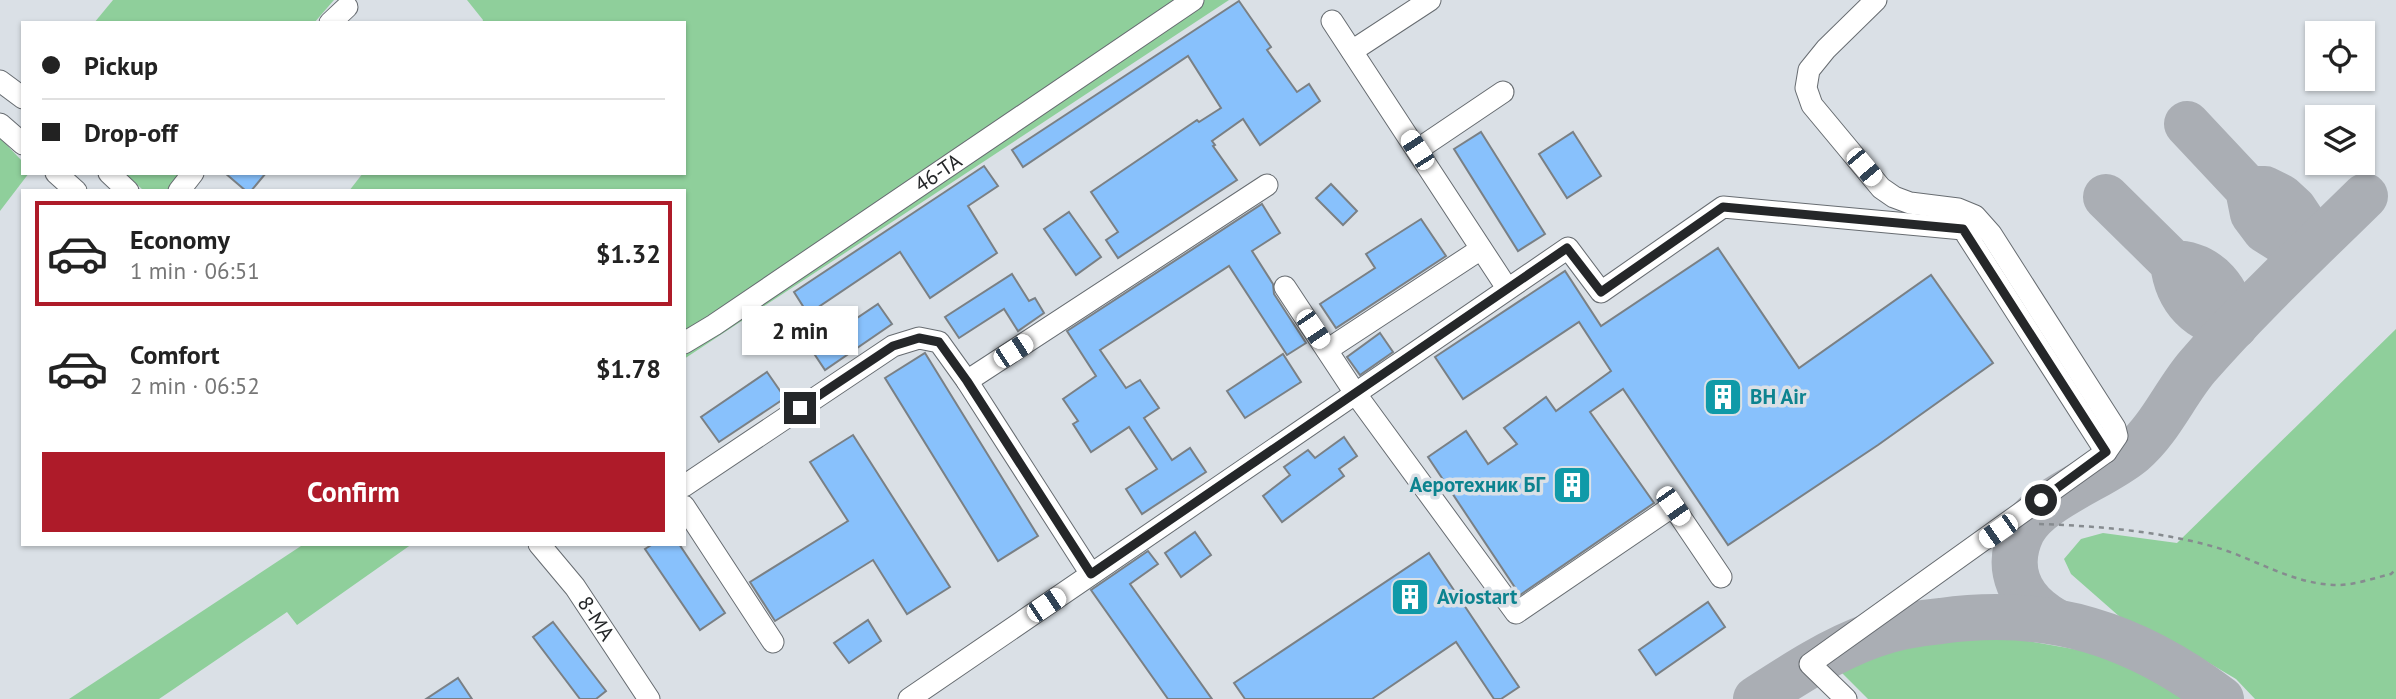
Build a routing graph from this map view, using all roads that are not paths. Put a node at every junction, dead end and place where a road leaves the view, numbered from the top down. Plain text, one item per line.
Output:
1 (1193, 0) edge
2 (1430, 0) edge
3 (1876, 0) edge
4 (347, 7) dead end
5 (332, 21) edge
6 (1332, 21) dead end
7 (1352, 51) junction
8 (0, 80) edge
9 (1503, 92) dead end
10 (21, 96) edge
11 (0, 124) edge
12 (21, 142) edge
13 (1417, 150) junction
14 (59, 175) edge
15 (111, 175) edge
16 (191, 175) edge
17 (1267, 185) dead end
18 (74, 189) edge
19 (126, 189) edge
20 (181, 189) edge
21 (1481, 249) junction
22 (1285, 287) dead end
23 (1507, 288) junction
24 (686, 342) edge
25 (1328, 350) junction
26 (967, 381) junction
27 (1355, 393) junction
28 (2106, 452) junction
29 (686, 485) edge
30 (686, 509) edge
31 (540, 546) edge
32 (1091, 574) junction
33 (1721, 576) dead end
34 (773, 642) dead end
35 (649, 699) edge
36 (909, 699) edge
37 (1846, 699) edge

1 - 24 street, 46-ТА
2 - 7 street
3 - 28 street
4 - 5 street
6 - 7 street
7 - 13 street
8 - 10 street
9 - 13 street
11 - 12 street
13 - 21 street
14 - 18 street
15 - 19 street
16 - 20 street
17 - 26 street
21 - 23 street
21 - 25 street
22 - 25 street
23 - 27 street
23 - 28 street
25 - 27 street
26 - 29 street
26 - 32 street
27 - 32 street
27 - 33 street
28 - 37 street
30 - 34 street
31 - 35 street, 8-МА
32 - 36 street

